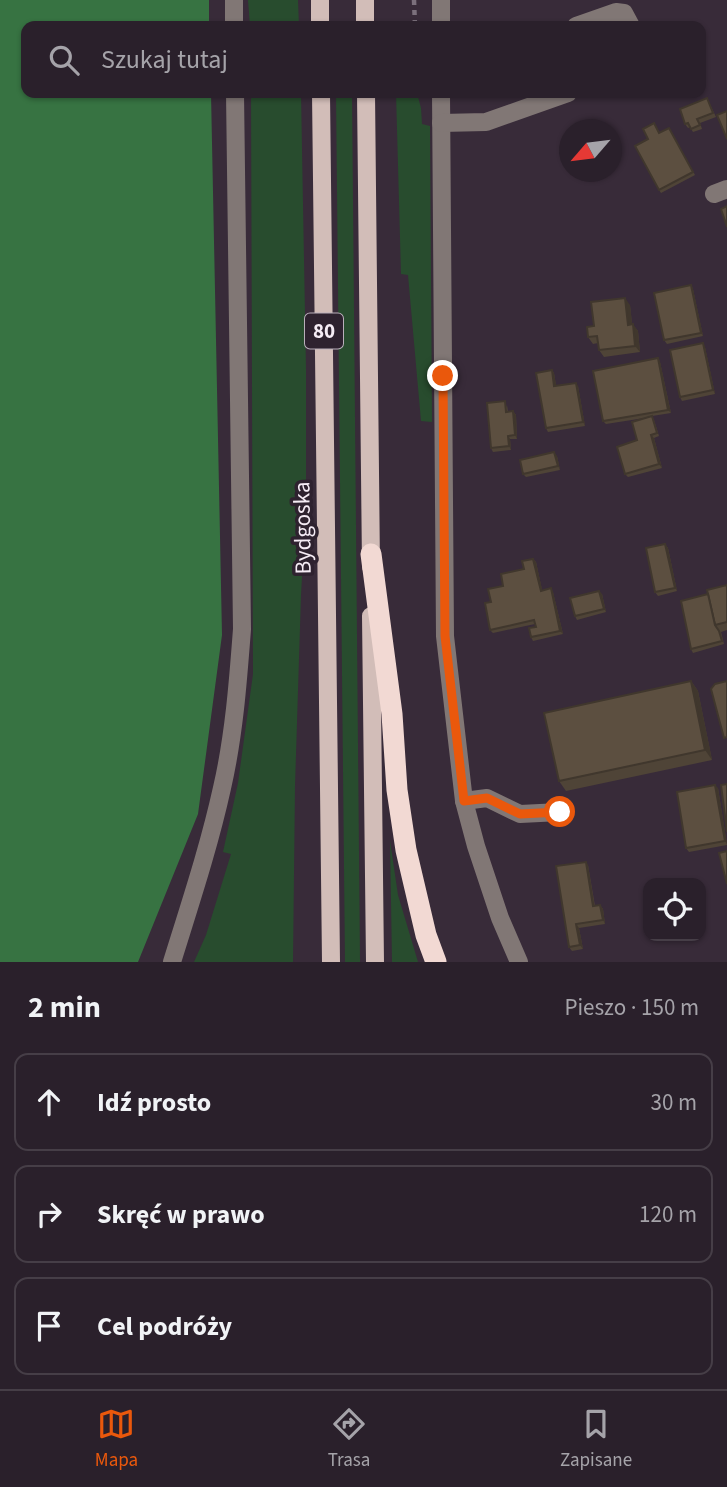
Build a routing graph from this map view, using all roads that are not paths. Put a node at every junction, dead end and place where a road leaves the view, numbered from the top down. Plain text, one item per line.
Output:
1 (234, 0) edge
2 (320, 0) edge
3 (365, 0) edge
4 (441, 0) edge
5 (234, 21) edge
6 (320, 21) edge
7 (365, 21) edge
8 (441, 21) edge
9 (590, 21) edge
10 (628, 21) edge
11 (235, 98) edge
12 (321, 98) edge
13 (366, 98) edge
14 (441, 98) edge
15 (554, 98) edge
16 (441, 123) junction
17 (370, 554) junction
18 (464, 801) junction
19 (560, 812) dead end
20 (172, 962) edge
21 (331, 962) edge
22 (375, 962) edge
23 (436, 962) edge
24 (519, 962) edge

1 - 5 street
2 - 6 main road
3 - 7 main road
4 - 8 street
9 - 10 street
11 - 20 street
12 - 21 main road, Bydgoska / 80
13 - 17 main road, 80
14 - 16 street
15 - 16 street
16 - 18 street
17 - 22 main road, 80
17 - 23 highway
18 - 19 street
18 - 24 street

